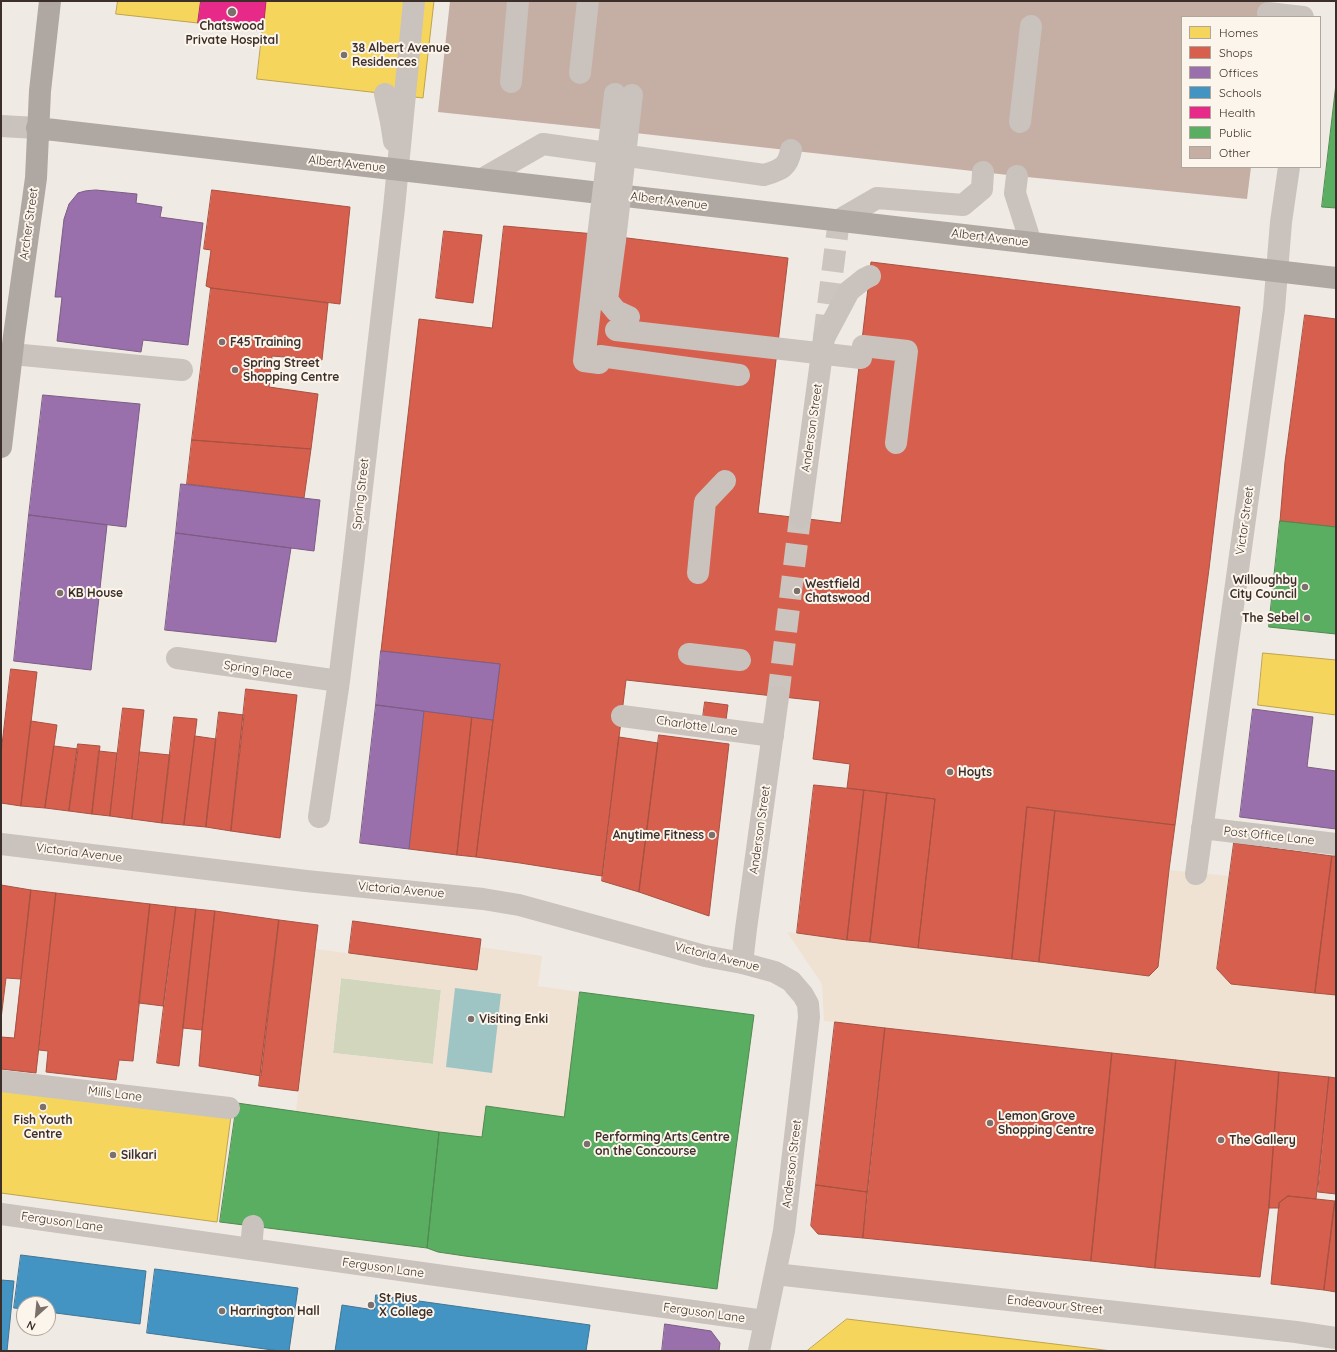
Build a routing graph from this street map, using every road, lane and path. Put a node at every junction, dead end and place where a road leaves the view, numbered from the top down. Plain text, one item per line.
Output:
1 (50, 1) edge
2 (414, 1) edge
3 (518, 1) edge
4 (588, 1) edge
5 (1312, 1) edge
6 (1268, 13) dead end
7 (1294, 16) edge
8 (1310, 16) edge
9 (1031, 26) dead end
10 (580, 73) dead end
11 (511, 82) dead end
12 (385, 94) dead end
13 (623, 95) dead end
14 (1020, 122) dead end
15 (1, 126) edge
16 (38, 128) junction
17 (791, 150) dead end
18 (1288, 168) edge
19 (398, 170) junction
20 (983, 172) dead end
21 (1017, 176) dead end
22 (482, 180) junction
23 (839, 220) junction
24 (606, 238) junction
25 (1032, 243) junction
26 (1277, 271) junction
27 (870, 276) dead end
28 (1336, 278) edge
29 (591, 302) junction
30 (622, 324) junction
31 (12, 354) junction
32 (182, 370) dead end
33 (739, 375) dead end
34 (896, 443) dead end
35 (1, 447) edge
36 (725, 481) dead end
37 (800, 518) tunnel mouth
38 (698, 573) dead end
39 (689, 654) dead end
40 (177, 658) dead end
41 (740, 660) dead end
42 (339, 681) junction
43 (778, 697) tunnel mouth
44 (622, 716) dead end
45 (773, 736) junction
46 (319, 817) dead end
47 (1202, 828) junction
48 (1, 844) edge
49 (1336, 844) edge
50 (1196, 874) dead end
51 (742, 963) junction
52 (791, 981) joint
53 (1, 1081) edge
54 (230, 1108) dead end
55 (1, 1214) edge
56 (253, 1226) dead end
57 (251, 1249) junction
58 (775, 1274) junction
59 (764, 1322) junction
60 (1336, 1338) edge
61 (759, 1351) edge

1 - 16 main road, Archer Street
2 - 19 street
3 - 11 street
4 - 10 street
5 - 8 street
6 - 7 street
9 - 14 street
12 - 19 street
13 - 24 street, bridge
15 - 16 street, Albert Avenue
16 - 19 main road, Albert Avenue
16 - 31 main road, Archer Street
17 - 22 street, bridge
18 - 26 street, Victor Street
19 - 22 main road, Albert Avenue
19 - 42 street, Spring Street
20 - 23 street
21 - 25 street
22 - 23 main road, Albert Avenue
23 - 25 main road, Albert Avenue
24 - 29 street
24 - 30 street
25 - 26 main road, Albert Avenue
26 - 28 main road, Albert Avenue
26 - 47 street, Victor Street
27 - 37 street, Anderson Street
29 - 30 street
29 - 33 street
30 - 34 street, bridge
31 - 32 street
31 - 35 main road, Archer Street
36 - 38 street
39 - 41 street
40 - 42 street, Spring Place
42 - 46 street, Spring Street
43 - 45 street, Anderson Street
44 - 45 street, Charlotte Lane
45 - 51 street, Anderson Street
47 - 49 street, Post Office Lane
47 - 50 street, Victor Street
48 - 51 street, Victoria Avenue
51 - 52 street, Victoria Avenue
52 - 58 street, Anderson Street
53 - 54 street, Mills Lane
55 - 57 street, Ferguson Lane
56 - 57 street
57 - 59 street, Ferguson Lane
58 - 59 street, Anderson Street
58 - 60 street, Endeavour Street
59 - 61 street, Anderson Street

